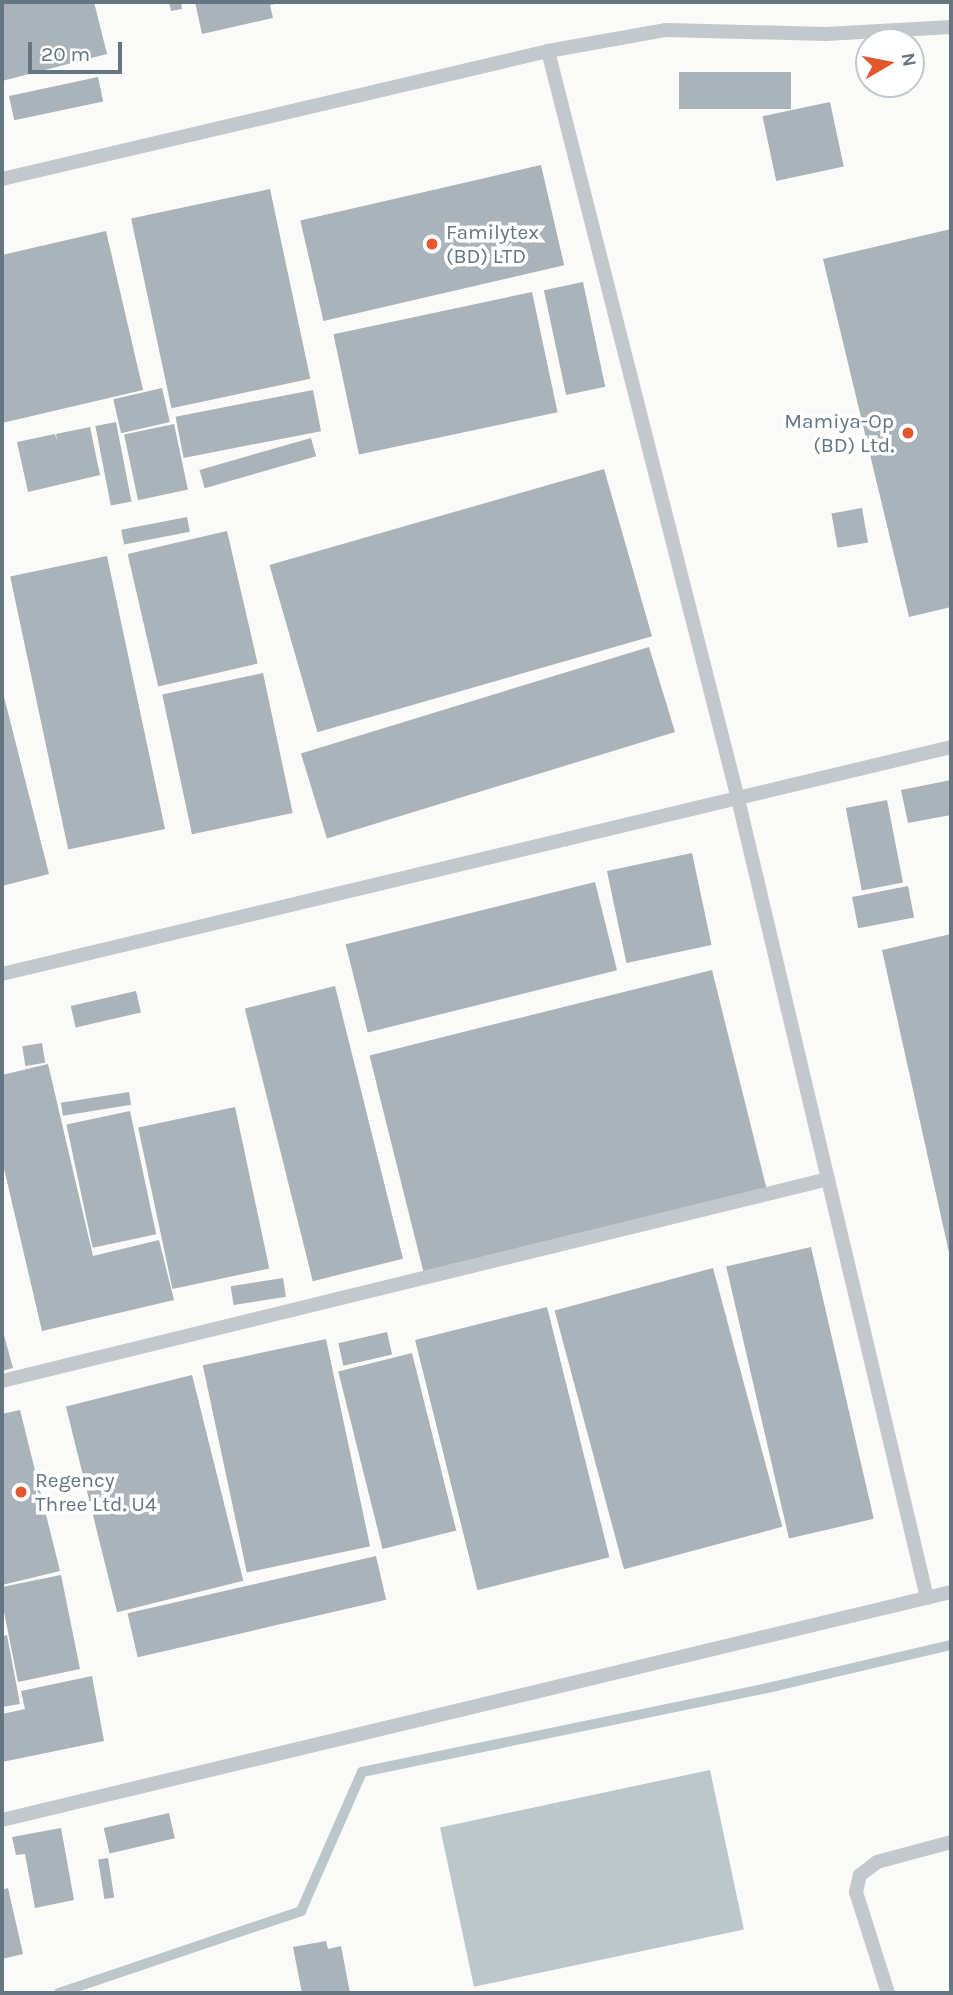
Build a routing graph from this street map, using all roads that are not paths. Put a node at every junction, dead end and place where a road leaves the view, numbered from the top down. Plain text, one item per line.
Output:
1 (951, 27) edge
2 (548, 51) junction
3 (2, 179) edge
4 (951, 747) edge
5 (738, 799) junction
6 (2, 974) edge
7 (828, 1179) junction
8 (2, 1381) edge
9 (951, 1592) edge
10 (927, 1598) junction
11 (2, 1820) edge
12 (951, 1842) edge
13 (888, 1993) edge

1 - 2 lane
2 - 3 lane
2 - 5 lane
4 - 5 lane
5 - 6 lane
5 - 7 lane
7 - 8 lane
7 - 10 lane
9 - 10 lane
10 - 11 lane
12 - 13 lane

